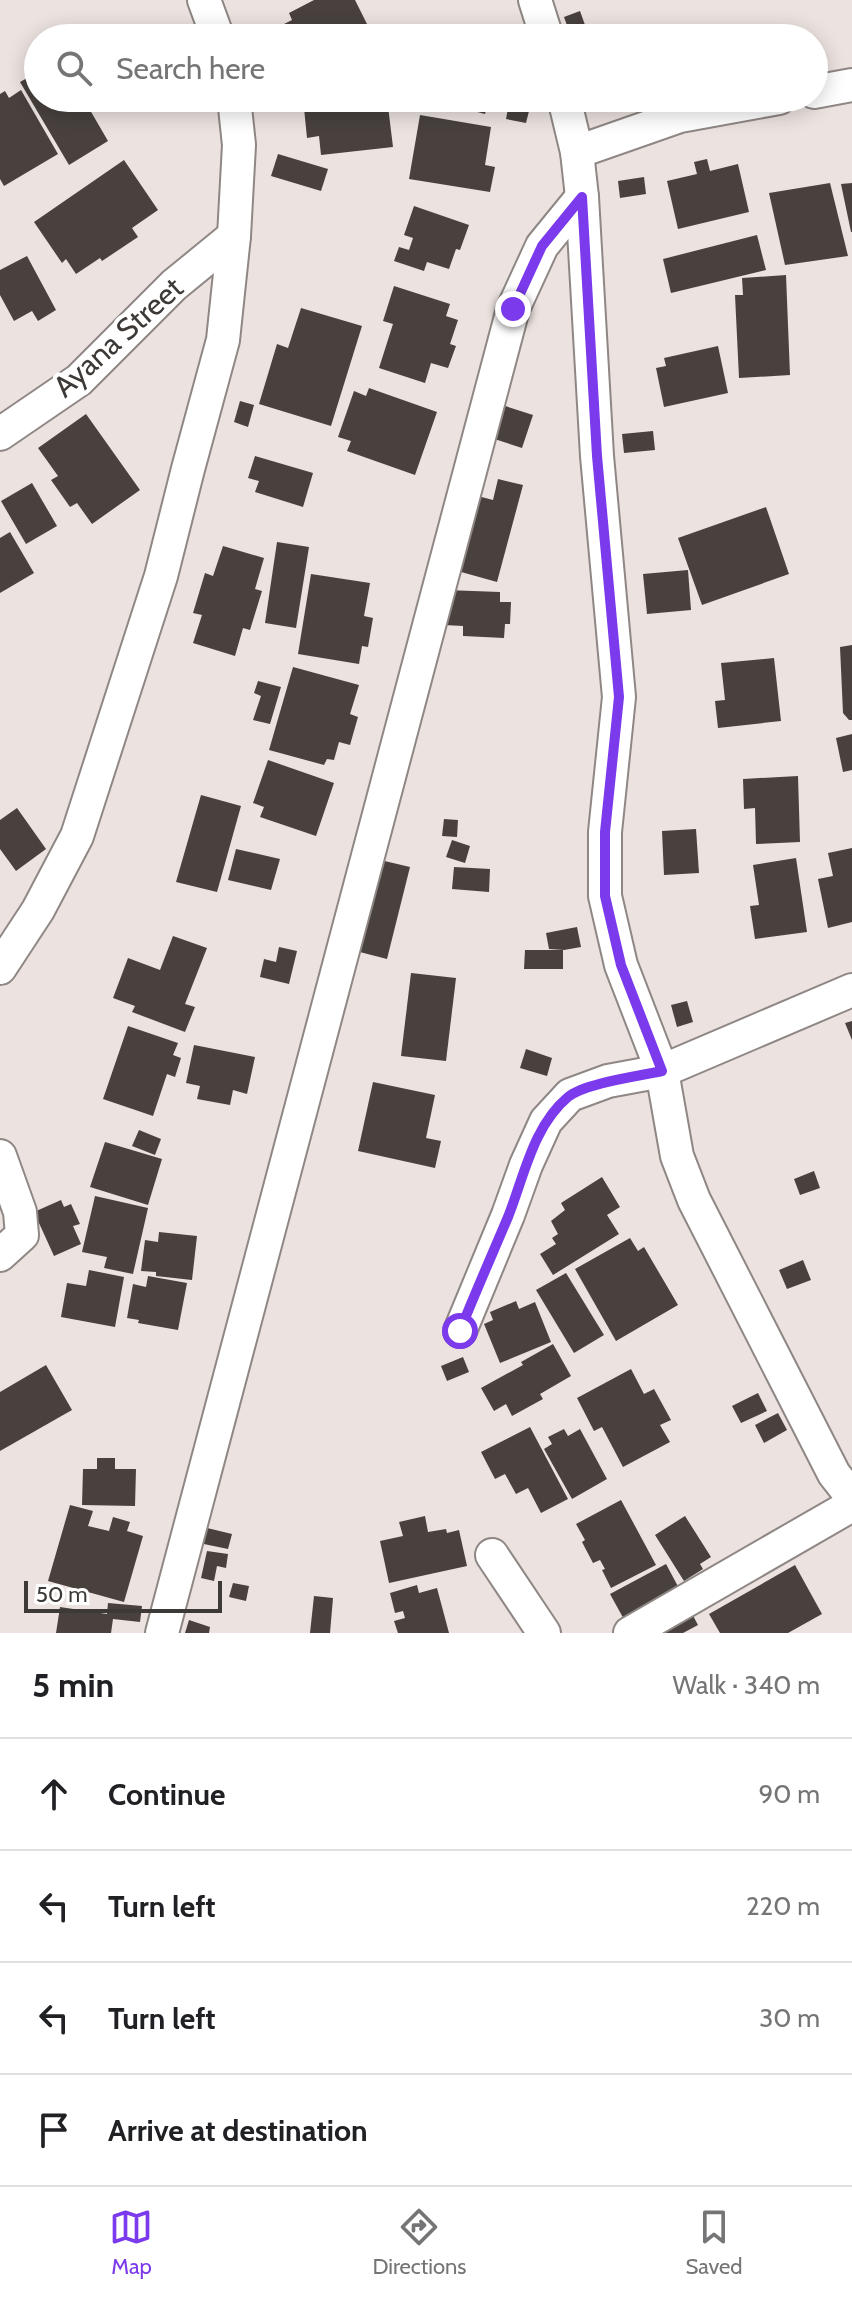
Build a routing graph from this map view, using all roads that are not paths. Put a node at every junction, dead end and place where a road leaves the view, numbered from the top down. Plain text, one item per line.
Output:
1 (204, 0) edge
2 (213, 24) edge
3 (852, 85) edge
4 (828, 89) edge
5 (235, 112) edge
6 (567, 112) edge
7 (702, 112) edge
8 (577, 152) junction
9 (582, 197) junction
10 (234, 236) junction
11 (0, 434) edge
12 (0, 968) edge
13 (852, 990) edge
14 (662, 1071) junction
15 (0, 1156) edge
16 (0, 1255) edge
17 (460, 1331) dead end
18 (846, 1478) edge
19 (852, 1505) edge
20 (492, 1555) dead end
21 (162, 1633) edge
22 (544, 1633) edge
23 (630, 1633) edge

1 - 2 street
3 - 4 street
5 - 10 street
6 - 8 street
7 - 8 street
8 - 9 street
9 - 14 street
9 - 21 street
10 - 11 street, Ayana Street
10 - 12 street
13 - 14 street
14 - 17 street
14 - 18 street
15 - 16 street
19 - 23 street
20 - 22 street

